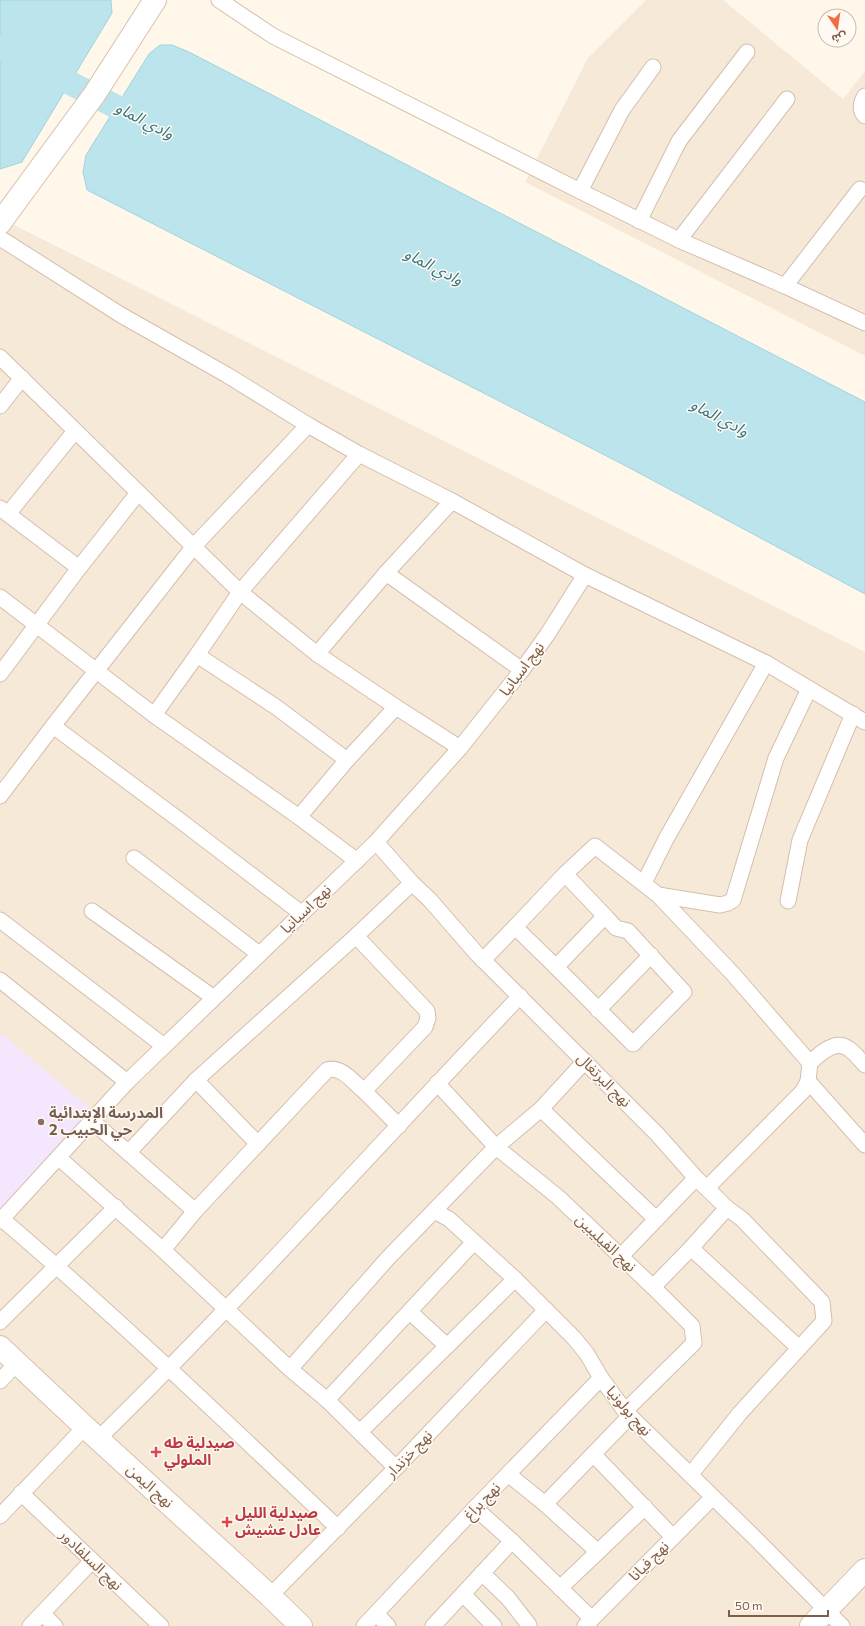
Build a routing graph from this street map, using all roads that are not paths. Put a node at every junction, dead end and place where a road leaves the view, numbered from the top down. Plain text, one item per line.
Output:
1 (154, 0) edge
2 (219, 0) edge
3 (747, 52) dead end
4 (653, 67) dead end
5 (865, 96) edge
6 (787, 99) dead end
7 (865, 116) edge
8 (860, 189) dead end
9 (580, 192) junction
10 (639, 221) junction
11 (0, 223) edge
12 (0, 238) edge
13 (678, 240) junction
14 (785, 286) junction
15 (865, 324) edge
16 (0, 357) edge
17 (22, 378) junction
18 (0, 406) edge
19 (308, 425) junction
20 (75, 431) junction
21 (359, 454) junction
22 (138, 493) junction
23 (452, 501) junction
24 (4, 511) edge
25 (194, 546) junction
26 (79, 568) junction
27 (386, 573) junction
28 (585, 575) junction
29 (240, 592) junction
30 (0, 597) edge
31 (36, 624) junction
32 (317, 654) junction
33 (197, 655) junction
34 (766, 663) junction
35 (522, 670) junction
36 (96, 672) junction
37 (0, 674) edge
38 (809, 689) junction
39 (396, 707) junction
40 (154, 715) junction
41 (859, 718) edge
42 (53, 726) junction
43 (460, 748) junction
44 (346, 760) junction
45 (0, 796) edge
46 (299, 817) junction
47 (376, 842) junction
48 (134, 858) dead end
49 (357, 861) junction
50 (565, 874) junction
51 (412, 883) junction
52 (644, 883) junction
53 (658, 895) junction
54 (788, 901) dead end
55 (92, 911) dead end
56 (301, 913) junction
57 (605, 916) junction
58 (0, 920) edge
59 (516, 928) junction
60 (356, 936) junction
61 (259, 954) junction
62 (651, 955) junction
63 (483, 960) junction
64 (556, 967) junction
65 (0, 980) edge
66 (520, 996) junction
67 (214, 998) junction
68 (598, 1010) junction
69 (164, 1046) junction
70 (584, 1061) junction
71 (810, 1063) junction
72 (865, 1065) edge
73 (196, 1080) junction
74 (808, 1081) junction
75 (127, 1082) junction
76 (437, 1083) junction
77 (364, 1091) junction
78 (541, 1110) junction
79 (92, 1120) junction
80 (398, 1126) junction
81 (258, 1144) junction
82 (865, 1145) edge
83 (496, 1147) junction
84 (129, 1152) junction
85 (59, 1158) junction
86 (701, 1183) junction
87 (116, 1207) junction
88 (727, 1208) junction
89 (195, 1211) junction
90 (435, 1212) junction
91 (656, 1219) junction
92 (1, 1220) edge
93 (474, 1242) junction
94 (691, 1248) junction
95 (163, 1250) junction
96 (621, 1256) junction
97 (57, 1266) junction
98 (515, 1279) junction
99 (653, 1287) junction
100 (227, 1309) junction
101 (546, 1310) junction
102 (410, 1312) junction
103 (0, 1322) edge
104 (447, 1346) junction
105 (0, 1347) edge
106 (798, 1348) junction
107 (17, 1363) junction
108 (170, 1369) junction
109 (290, 1369) junction
110 (601, 1378) junction
111 (0, 1381) edge
112 (328, 1400) junction
113 (628, 1413) junction
114 (360, 1432) junction
115 (92, 1433) junction
116 (594, 1455) junction
117 (396, 1468) junction
118 (508, 1474) junction
119 (691, 1474) junction
120 (21, 1493) junction
121 (713, 1497) junction
122 (545, 1504) junction
123 (645, 1507) junction
124 (475, 1508) junction
125 (0, 1516) edge
126 (338, 1528) junction
127 (673, 1537) junction
128 (512, 1541) junction
129 (598, 1552) junction
130 (92, 1561) junction
131 (865, 1570) edge
132 (482, 1573) junction
133 (560, 1588) junction
134 (463, 1594) junction
135 (270, 1596) junction
136 (826, 1610) junction
137 (376, 1613) junction
138 (43, 1614) junction
139 (588, 1623) edge
140 (30, 1626) edge
141 (55, 1626) edge
142 (161, 1626) edge
143 (300, 1626) edge
144 (364, 1626) edge
145 (388, 1626) edge
146 (434, 1626) edge
147 (494, 1626) edge
148 (530, 1626) edge
149 (810, 1626) edge
150 (842, 1626) edge

1 - 11 main road
2 - 9 street
3 - 10 street
4 - 9 street
5 - 7 street
6 - 13 street
8 - 14 street
9 - 10 street
10 - 13 street
12 - 19 street
13 - 14 street
14 - 15 street
16 - 17 street
17 - 18 street
17 - 20 street
19 - 21 street
19 - 25 street
20 - 22 street
20 - 24 street
21 - 23 street
21 - 29 street
22 - 25 street
22 - 26 street
23 - 27 street
23 - 28 street
24 - 26 street
25 - 29 street
25 - 36 street
26 - 31 street
27 - 32 street
27 - 35 street
28 - 34 street
28 - 35 street, نهج اسبانيا
29 - 32 street
29 - 33 street
30 - 31 street
31 - 36 street
31 - 37 street
32 - 39 street
33 - 40 street
33 - 44 street
34 - 38 street
34 - 52 street
35 - 43 street, نهج اسبانيا
36 - 40 street
36 - 42 street
38 - 41 street
38 - 53 street
39 - 43 street
39 - 44 street
40 - 46 street
41 - 54 street
42 - 45 street
42 - 56 street
43 - 47 street, نهج اسبانيا
44 - 46 street
46 - 49 street
47 - 49 street, نهج اسبانيا
47 - 51 street, نهج البرتغال
48 - 61 street
49 - 56 street, نهج اسبانيا
50 - 52 street
50 - 57 street
50 - 59 street
51 - 60 street
51 - 63 street, نهج البرتغال
52 - 53 street
53 - 71 street
55 - 67 street
56 - 61 street, نهج اسبانيا
57 - 62 street
57 - 64 street
58 - 69 street
59 - 63 street
59 - 64 street
60 - 73 street
60 - 77 street
61 - 67 street, نهج اسبانيا
62 - 68 street
62 - 68 street
63 - 66 street, نهج البرتغال
64 - 68 street
65 - 75 street
66 - 70 street, نهج البرتغال
66 - 76 street
67 - 69 street, نهج اسبانيا
69 - 75 street, نهج اسبانيا
70 - 78 street
70 - 86 street, نهج البرتغال
71 - 72 street
71 - 74 street
73 - 81 street
73 - 84 street
74 - 82 street
74 - 86 street
75 - 79 street, نهج اسبانيا
76 - 80 street
76 - 83 street, نهج الفيليبين
77 - 80 street
77 - 81 street
78 - 83 street
78 - 91 street
79 - 84 street
79 - 85 street, نهج اسبانيا
80 - 100 street
81 - 89 street
83 - 90 street
83 - 96 street, نهج الفيليبين
84 - 89 street
85 - 87 street
85 - 92 street, نهج اسبانيا
86 - 88 street, نهج البرتغال
86 - 91 street
87 - 95 street
87 - 97 street
88 - 94 street
88 - 106 street, نهج البرتغال
89 - 95 street
90 - 93 street, نهج بولونيا
90 - 109 street
91 - 96 street
92 - 97 street
93 - 98 street, نهج بولونيا
93 - 102 street
94 - 99 street
94 - 106 street
95 - 100 street
96 - 99 street, نهج الفيليبين
97 - 103 street
97 - 108 street
98 - 101 street, نهج بولونيا
98 - 104 street
99 - 113 street, نهج الفيليبين
100 - 108 street
100 - 109 street
101 - 110 street, نهج بولونيا
101 - 117 street, نهج خزندار
102 - 104 street
102 - 112 street
104 - 114 street
105 - 107 main road, نهج اليمن
106 - 119 street
107 - 111 street
107 - 115 main road, نهج اليمن
108 - 115 street
108 - 126 street
109 - 112 street
110 - 113 street, نهج بولونيا
110 - 118 street, نهج براغ
112 - 114 street
113 - 116 street
113 - 119 street, نهج بولونيا
114 - 117 street
115 - 120 street
115 - 135 main road, نهج اليمن
116 - 122 street
116 - 123 street
117 - 126 street, نهج خزندار
118 - 122 street
118 - 124 street, نهج براغ
119 - 121 street, نهج بولونيا
120 - 125 street
120 - 130 street, نهج السلفادور
121 - 127 street, نهج فيانا
121 - 136 street, نهج بولونيا
122 - 129 street
123 - 127 street
123 - 129 street
124 - 128 street
124 - 137 street, نهج براغ
126 - 135 street, نهج خزندار
127 - 139 street, نهج فيانا
128 - 132 street
128 - 133 street
129 - 133 street
130 - 138 street
130 - 142 street, نهج السلفادور
131 - 136 main road
132 - 134 street
132 - 148 street
133 - 139 street
134 - 146 street
134 - 147 street
135 - 143 main road, نهج اليمن
136 - 149 main road
136 - 150 street, نهج بولونيا
137 - 144 street, نهج براغ
137 - 145 street
138 - 140 street
138 - 141 street

